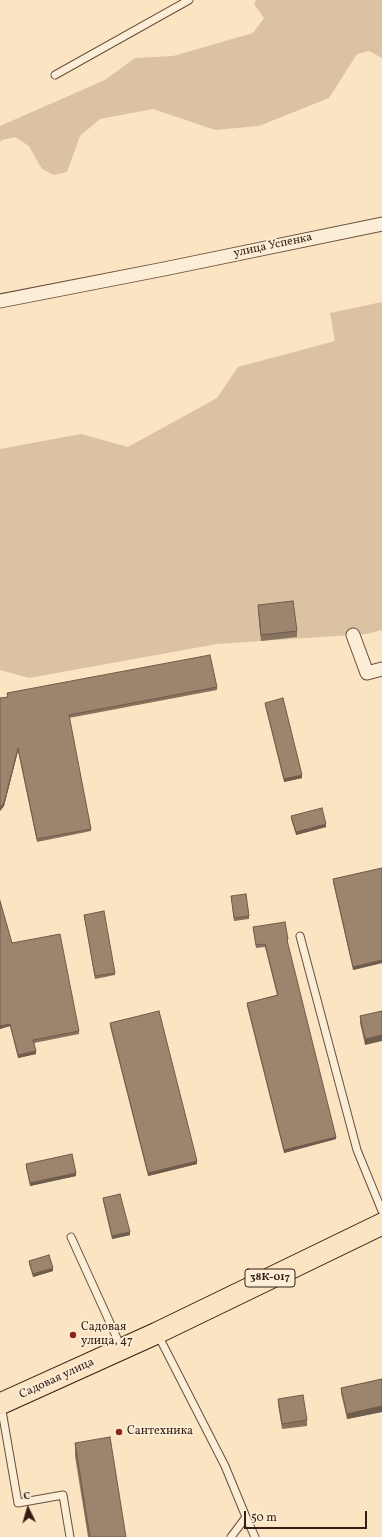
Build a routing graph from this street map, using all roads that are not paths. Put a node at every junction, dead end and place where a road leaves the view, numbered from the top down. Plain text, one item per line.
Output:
1 (189, 0) edge
2 (55, 75) dead end
3 (382, 224) edge
4 (0, 301) edge
5 (353, 635) dead end
6 (382, 669) edge
7 (300, 936) dead end
8 (382, 1211) edge
9 (382, 1224) edge
10 (71, 1237) dead end
11 (157, 1333) junction
12 (122, 1349) junction
13 (0, 1404) edge
14 (246, 1517) junction
15 (70, 1537) edge
16 (231, 1537) edge
17 (255, 1537) edge

1 - 2 lane
3 - 4 street, улица Успенка
5 - 6 street
7 - 8 lane
9 - 11 main road, 38К-017
10 - 12 lane
11 - 12 main road, Садовая улица / 38К-017
11 - 14 lane
12 - 13 main road, Садовая улица / 38К-017
13 - 15 lane
14 - 16 lane
14 - 17 lane

